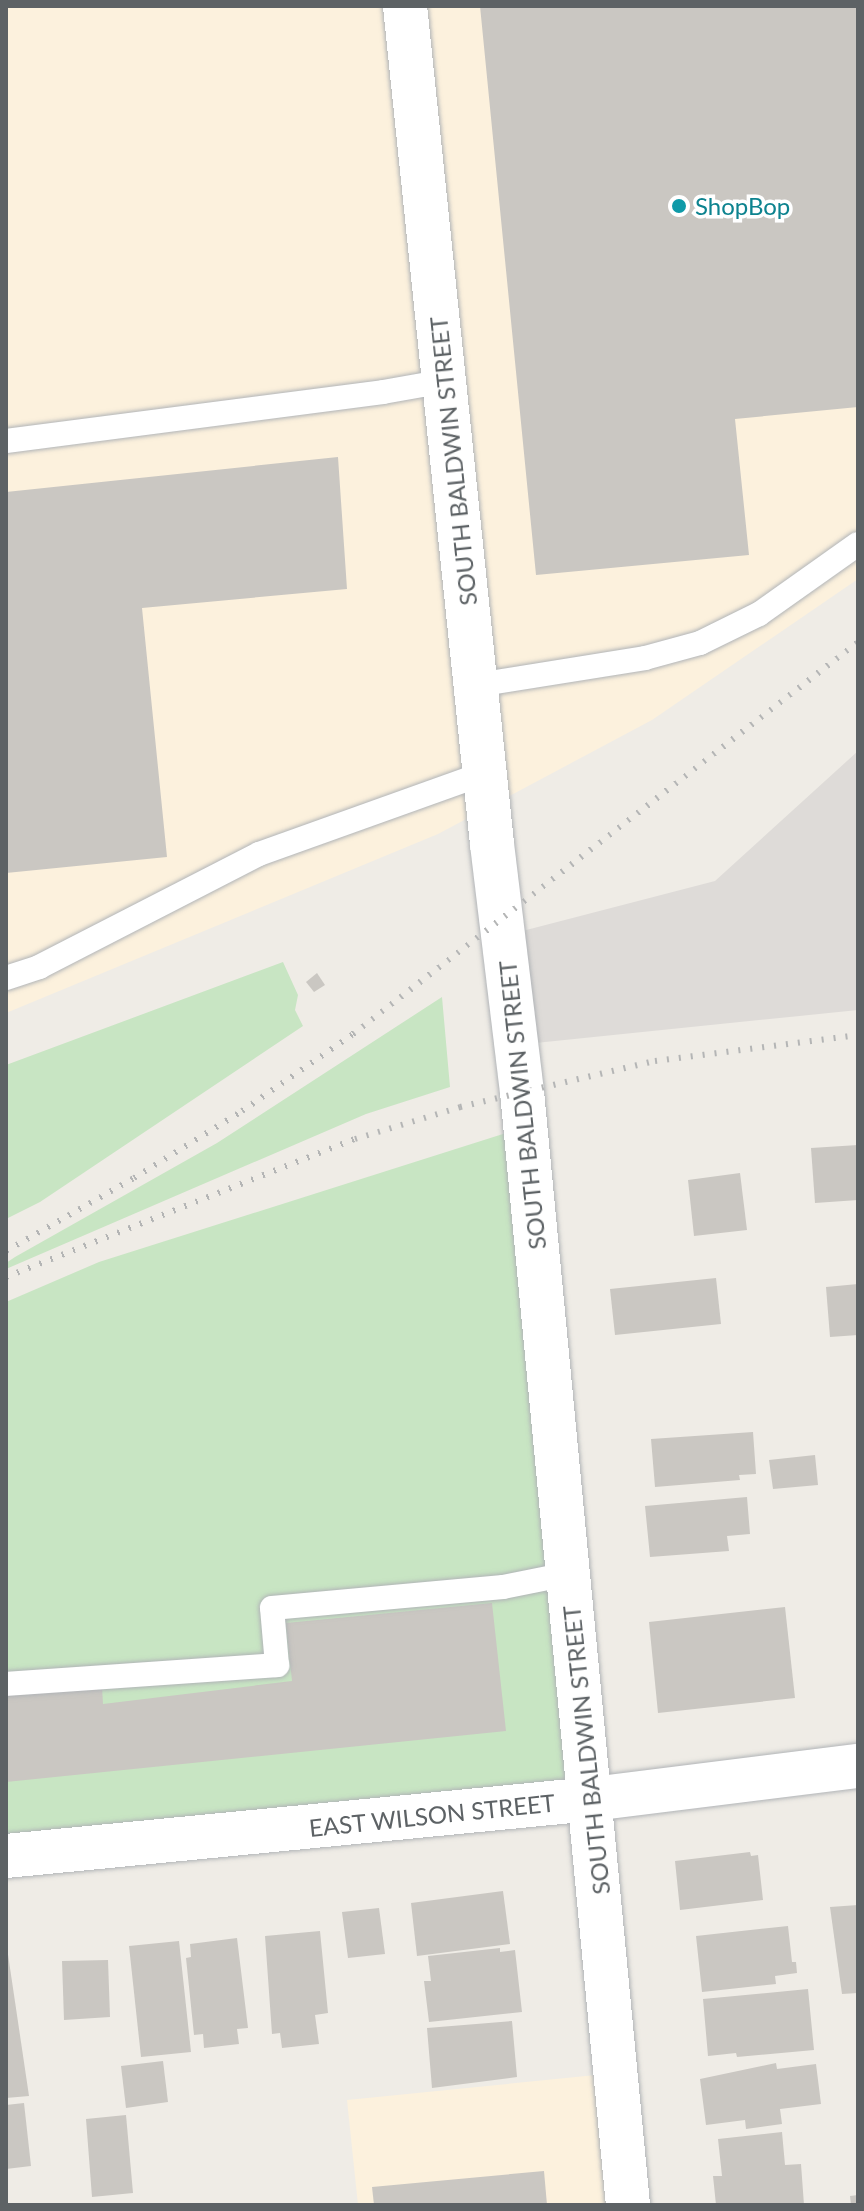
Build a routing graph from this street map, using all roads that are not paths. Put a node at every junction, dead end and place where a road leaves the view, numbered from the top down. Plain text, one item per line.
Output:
1 (405, 6) edge
2 (445, 381) junction
3 (6, 441) edge
4 (858, 544) edge
5 (477, 685) junction
6 (485, 773) junction
7 (6, 978) edge
8 (568, 1574) junction
9 (6, 1684) edge
10 (858, 1766) edge
11 (592, 1799) junction
12 (6, 1856) edge
13 (628, 2205) edge

1 - 2 street, SOUTH BALDWIN STREET
2 - 3 lane
2 - 5 street, SOUTH BALDWIN STREET
4 - 5 lane
5 - 6 street, SOUTH BALDWIN STREET
6 - 7 lane
6 - 8 street, SOUTH BALDWIN STREET
8 - 9 lane
8 - 11 street, SOUTH BALDWIN STREET
10 - 11 street, EAST WILSON STREET
11 - 12 street, EAST WILSON STREET
11 - 13 street, SOUTH BALDWIN STREET

